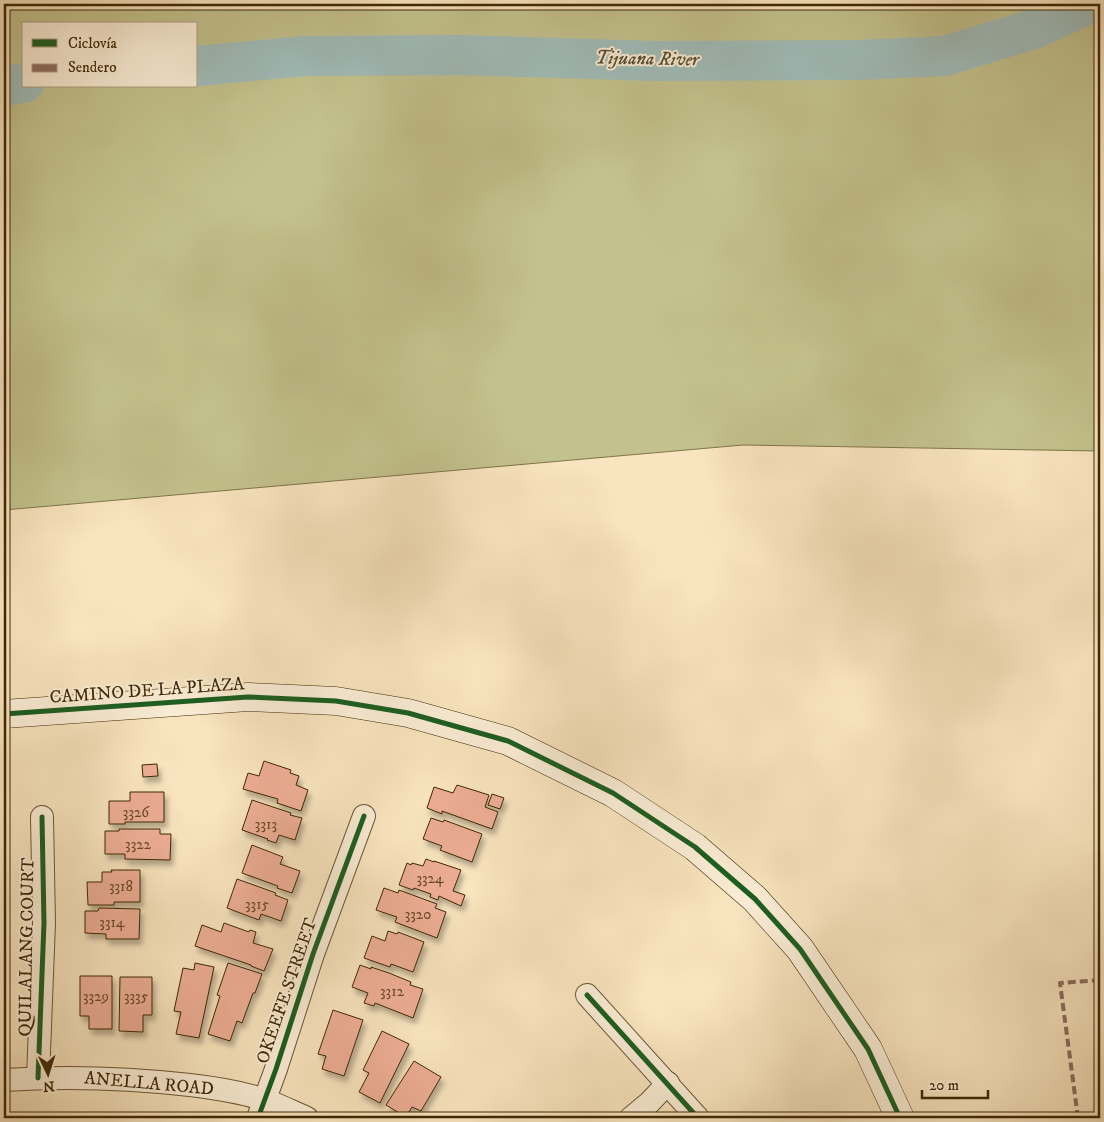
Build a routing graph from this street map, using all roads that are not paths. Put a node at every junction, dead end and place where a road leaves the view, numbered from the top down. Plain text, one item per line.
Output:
1 (4, 714) edge
2 (364, 816) dead end
3 (42, 817) dead end
4 (587, 995) dead end
5 (38, 1078) junction
6 (4, 1080) edge
7 (668, 1083) junction
8 (261, 1109) edge
9 (307, 1118) edge
10 (631, 1118) edge
11 (698, 1118) edge
12 (900, 1118) edge

1 - 12 main road, CAMINO DE LA PLAZA
2 - 8 street, OKEEFE STREET
3 - 5 street, QUILALANG COURT
4 - 7 street
5 - 6 street, ANELLA ROAD
5 - 8 street, ANELLA ROAD
7 - 10 street
7 - 11 street
8 - 9 street, ANELLA ROAD

